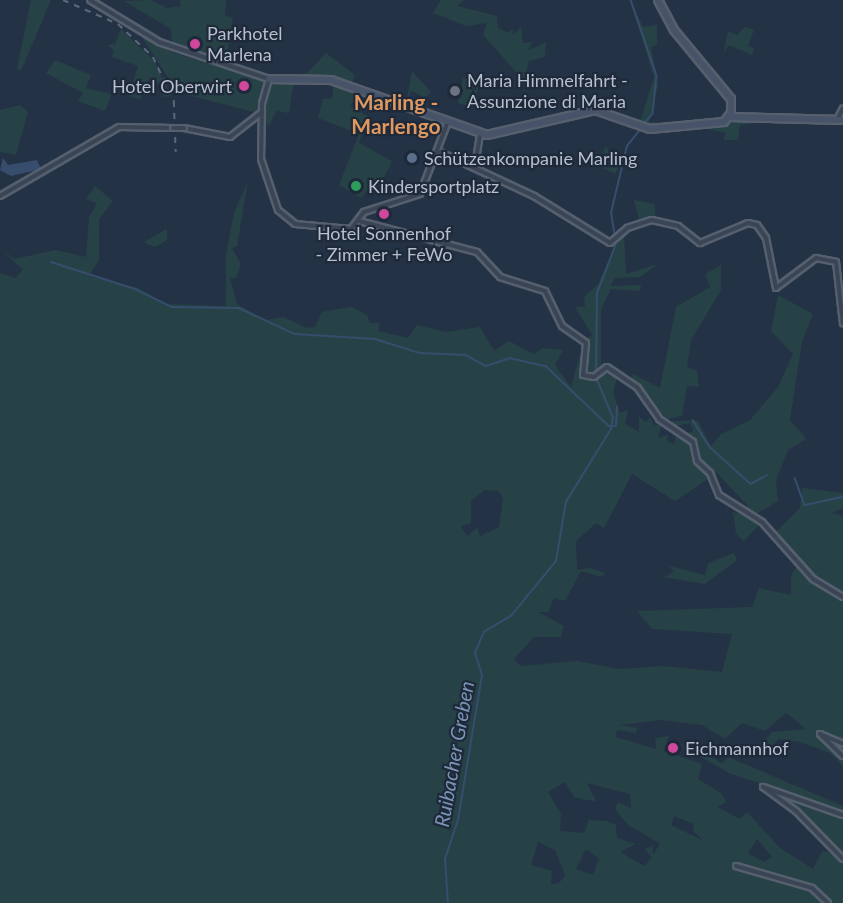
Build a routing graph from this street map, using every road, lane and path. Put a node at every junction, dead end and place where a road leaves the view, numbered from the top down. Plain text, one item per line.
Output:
1 (90, 0) edge
2 (658, 0) edge
3 (269, 79) junction
4 (843, 108) edge
5 (262, 112) junction
6 (730, 115) junction
7 (840, 121) edge
8 (447, 124) junction
9 (480, 134) junction
10 (440, 152) junction
11 (475, 166) junction
12 (0, 196) edge
13 (359, 221) junction
14 (843, 324) edge
15 (843, 597) edge
16 (843, 744) edge
17 (843, 756) edge
18 (843, 815) edge
19 (843, 860) edge
20 (736, 866) dead end
21 (828, 903) edge

1 - 3 street
2 - 6 street
3 - 5 street
3 - 8 street
4 - 7 street
5 - 12 street, bridge
5 - 13 street
6 - 7 street
6 - 9 street
8 - 9 street
8 - 10 street
9 - 11 street
10 - 11 street
10 - 13 street
11 - 14 street
13 - 15 street
16 - 17 street
18 - 19 street
20 - 21 street

